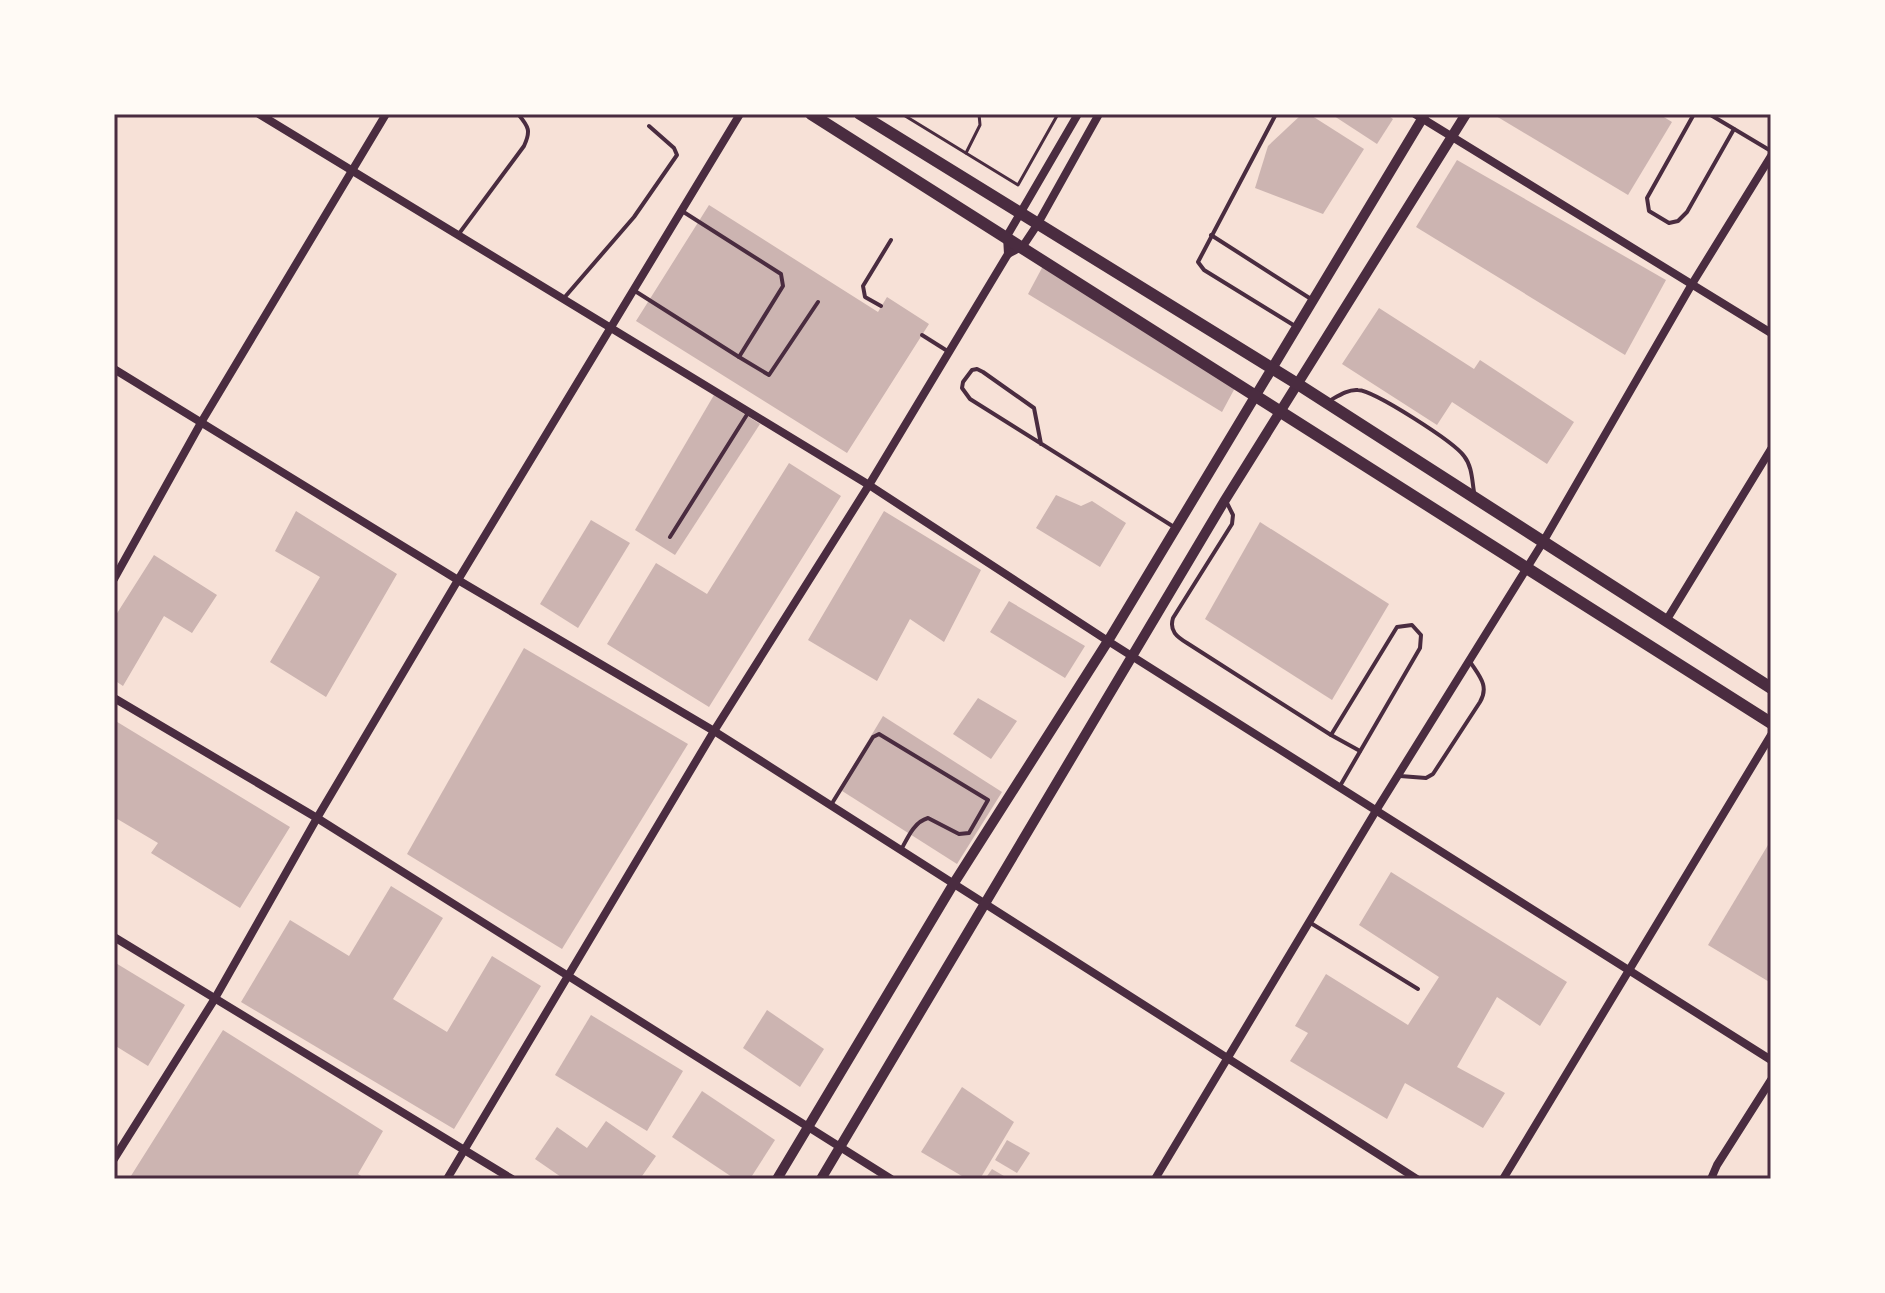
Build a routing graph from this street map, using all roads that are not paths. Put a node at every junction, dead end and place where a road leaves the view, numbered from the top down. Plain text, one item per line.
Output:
1 (259, 114) edge
2 (386, 114) edge
3 (518, 114) edge
4 (740, 114) edge
5 (811, 114) edge
6 (860, 114) edge
7 (1078, 114) edge
8 (1099, 114) edge
9 (1276, 114) edge
10 (1466, 114) edge
11 (1694, 114) edge
12 (1709, 114) edge
13 (1421, 115) edge
14 (649, 126) dead end
15 (1734, 129) junction
16 (1452, 136) junction
17 (1771, 153) edge
18 (351, 171) junction
19 (682, 211) junction
20 (1019, 214) junction
21 (1037, 225) junction
22 (458, 235) junction
23 (1211, 235) junction
24 (1007, 236) junction
25 (891, 240) dead end
26 (1023, 246) junction
27 (1008, 254) junction
28 (1692, 284) junction
29 (633, 290) junction
30 (562, 300) junction
31 (1313, 300) junction
32 (818, 302) dead end
33 (881, 306) dead end
34 (1297, 327) junction
35 (609, 329) junction
36 (1771, 333) edge
37 (922, 335) dead end
38 (949, 352) junction
39 (739, 357) junction
40 (1272, 368) junction
41 (114, 369) edge
42 (1296, 383) junction
43 (1255, 396) junction
44 (1326, 402) junction
45 (1280, 411) junction
46 (748, 413) junction
47 (202, 421) junction
48 (1041, 444) junction
49 (1771, 449) edge
50 (869, 485) junction
51 (1475, 498) junction
52 (1225, 500) junction
53 (1176, 529) junction
54 (670, 537) dead end
55 (1543, 542) junction
56 (1526, 569) junction
57 (114, 579) edge
58 (458, 580) junction
59 (1666, 621) junction
60 (1108, 641) junction
61 (1131, 655) junction
62 (1469, 660) junction
63 (1771, 688) edge
64 (114, 698) edge
65 (1771, 723) edge
66 (714, 731) junction
67 (1331, 735) junction
68 (1771, 735) edge
69 (1360, 751) junction
70 (1397, 776) junction
71 (1340, 786) junction
72 (831, 805) junction
73 (1377, 809) junction
74 (317, 818) junction
75 (901, 850) junction
76 (954, 883) junction
77 (985, 903) junction
78 (1309, 922) junction
79 (114, 937) edge
80 (1631, 970) junction
81 (569, 975) junction
82 (1418, 989) dead end
83 (214, 1000) junction
84 (1227, 1060) junction
85 (1771, 1060) edge
86 (1771, 1080) edge
87 (808, 1126) junction
88 (840, 1147) junction
89 (465, 1150) junction
90 (114, 1159) edge
91 (447, 1179) edge
92 (512, 1179) edge
93 (777, 1179) edge
94 (821, 1179) edge
95 (891, 1179) edge
96 (1155, 1179) edge
97 (1417, 1179) edge
98 (1503, 1179) edge
99 (1711, 1179) edge

1 - 18 street
2 - 18 street
3 - 22 lane
4 - 19 street
5 - 24 main road
6 - 20 main road
7 - 20 street
8 - 21 street
9 - 23 lane
10 - 16 street
11 - 15 lane
12 - 15 lane
13 - 16 street
13 - 31 street
14 - 30 lane
15 - 17 lane
16 - 28 street
16 - 42 street
17 - 28 street
18 - 22 street
18 - 47 street
19 - 29 street
19 - 39 lane
20 - 21 main road
20 - 24 street
21 - 26 street
21 - 40 main road
22 - 30 street
23 - 31 lane
23 - 34 lane
24 - 26 main road
24 - 27 street
25 - 33 lane
26 - 27 street
26 - 43 main road
27 - 38 street
28 - 36 street
28 - 55 street
29 - 35 street
29 - 39 lane
30 - 35 street
31 - 34 street
32 - 39 lane
34 - 40 street
35 - 46 street
35 - 58 street
37 - 38 lane
38 - 50 street
40 - 42 main road
40 - 43 street
41 - 47 street
42 - 44 main road
42 - 45 street
43 - 45 main road
43 - 53 street
44 - 51 main road
44 - 51 lane
45 - 52 street
45 - 56 main road
46 - 50 street
46 - 54 lane
47 - 57 street
47 - 58 street
48 - 48 lane
48 - 53 lane
49 - 59 street
50 - 60 street
50 - 66 street
51 - 55 main road
52 - 61 street
52 - 67 lane
53 - 60 street
55 - 56 street
55 - 59 main road
56 - 62 street
56 - 65 main road
58 - 66 street
58 - 74 street
59 - 63 main road
60 - 61 street
60 - 76 street
61 - 71 street
61 - 77 street
62 - 70 street
62 - 70 lane
64 - 74 street
66 - 72 street
66 - 81 street
67 - 69 lane
67 - 69 lane
68 - 80 street
69 - 71 lane
70 - 73 street
71 - 73 street
72 - 75 street
72 - 75 lane
73 - 78 street
73 - 80 street
74 - 81 street
74 - 83 street
75 - 76 street
76 - 77 street
76 - 87 street
77 - 84 street
77 - 88 street
78 - 82 lane
78 - 84 street
79 - 83 street
80 - 85 street
80 - 98 street
81 - 87 street
81 - 89 street
83 - 89 street
83 - 90 street
84 - 96 street
84 - 97 street
86 - 99 street
87 - 88 street
87 - 93 street
88 - 94 street
88 - 95 street
89 - 91 street
89 - 92 street

